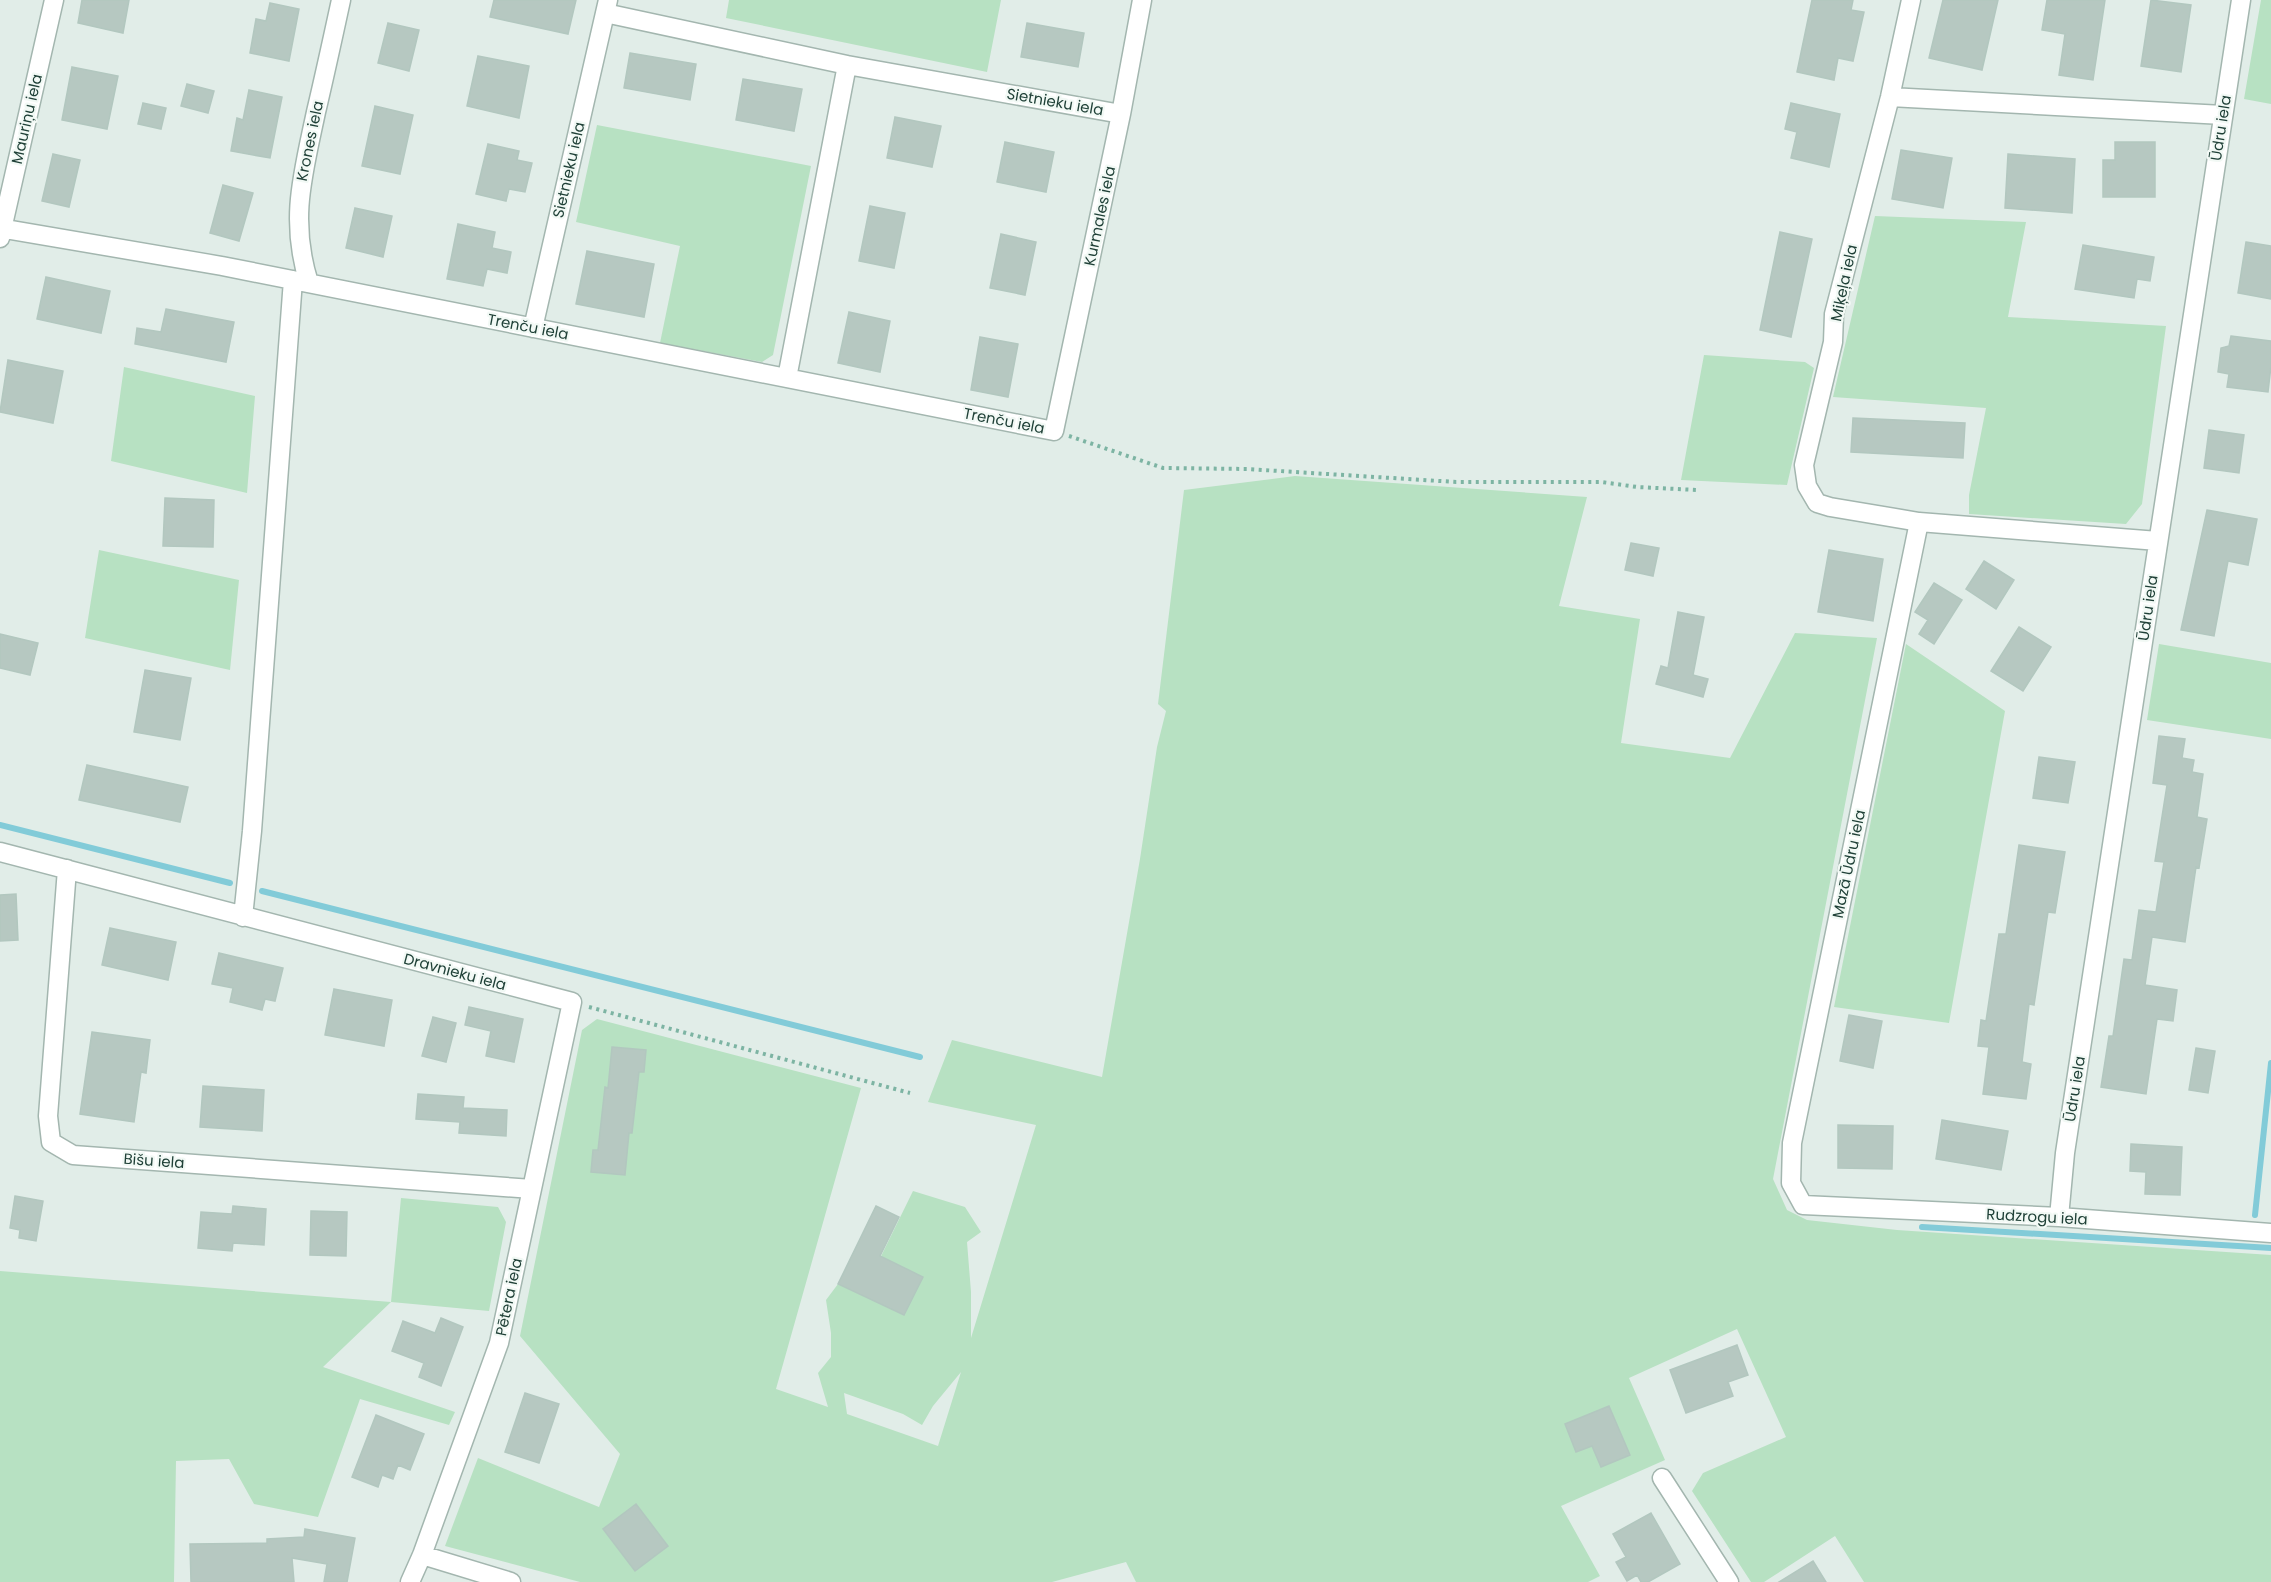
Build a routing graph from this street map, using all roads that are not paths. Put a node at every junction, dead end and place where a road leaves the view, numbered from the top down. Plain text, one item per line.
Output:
1 (54, 0) edge
2 (341, 0) edge
3 (1142, 0) edge
4 (1911, 0) edge
5 (2241, 0) edge
6 (607, 6) edge
7 (847, 65) junction
8 (1890, 97) junction
9 (1122, 114) junction
10 (2223, 115) junction
11 (1, 231) edge
12 (301, 281) junction
13 (533, 328) junction
14 (787, 378) junction
15 (1054, 431) joint
16 (1919, 522) junction
17 (2158, 541) junction
18 (0, 852) edge
19 (68, 869) junction
20 (243, 917) junction
21 (572, 1002) joint
22 (532, 1189) junction
23 (1803, 1205) joint
24 (2059, 1217) junction
25 (2271, 1233) edge
26 (1662, 1479) dead end
27 (422, 1555) junction
28 (410, 1582) edge
29 (511, 1582) edge
30 (1729, 1582) edge

1 - 11 street, Mauriņu iela
2 - 12 street, Krones iela
3 - 9 street, Kurmales iela
4 - 8 street, Miķeļa iela
5 - 10 street, Ūdru iela
6 - 7 street, Sietnieku iela
6 - 13 street, Sietnieku iela
7 - 9 street, Sietnieku iela
7 - 14 street
8 - 10 street
8 - 16 street, Miķeļa iela
9 - 15 street, Kurmales iela
10 - 17 street, Ūdru iela
11 - 12 street, Trenču iela
12 - 13 street, Trenču iela
12 - 20 street, Krones iela
13 - 14 street, Trenču iela
14 - 15 street, Trenču iela
16 - 17 street
16 - 23 street, Mazā Ūdru iela
17 - 24 street, Ūdru iela
18 - 19 street, Dravnieku iela
19 - 20 street, Dravnieku iela
19 - 22 street, Bišu iela
20 - 21 street, Dravnieku iela
21 - 22 street, Pētera iela
22 - 27 street, Pētera iela
23 - 24 street, Rudzrogu iela
24 - 25 street, Rudzrogu iela
26 - 30 street
27 - 28 street, Pētera iela
27 - 29 street

